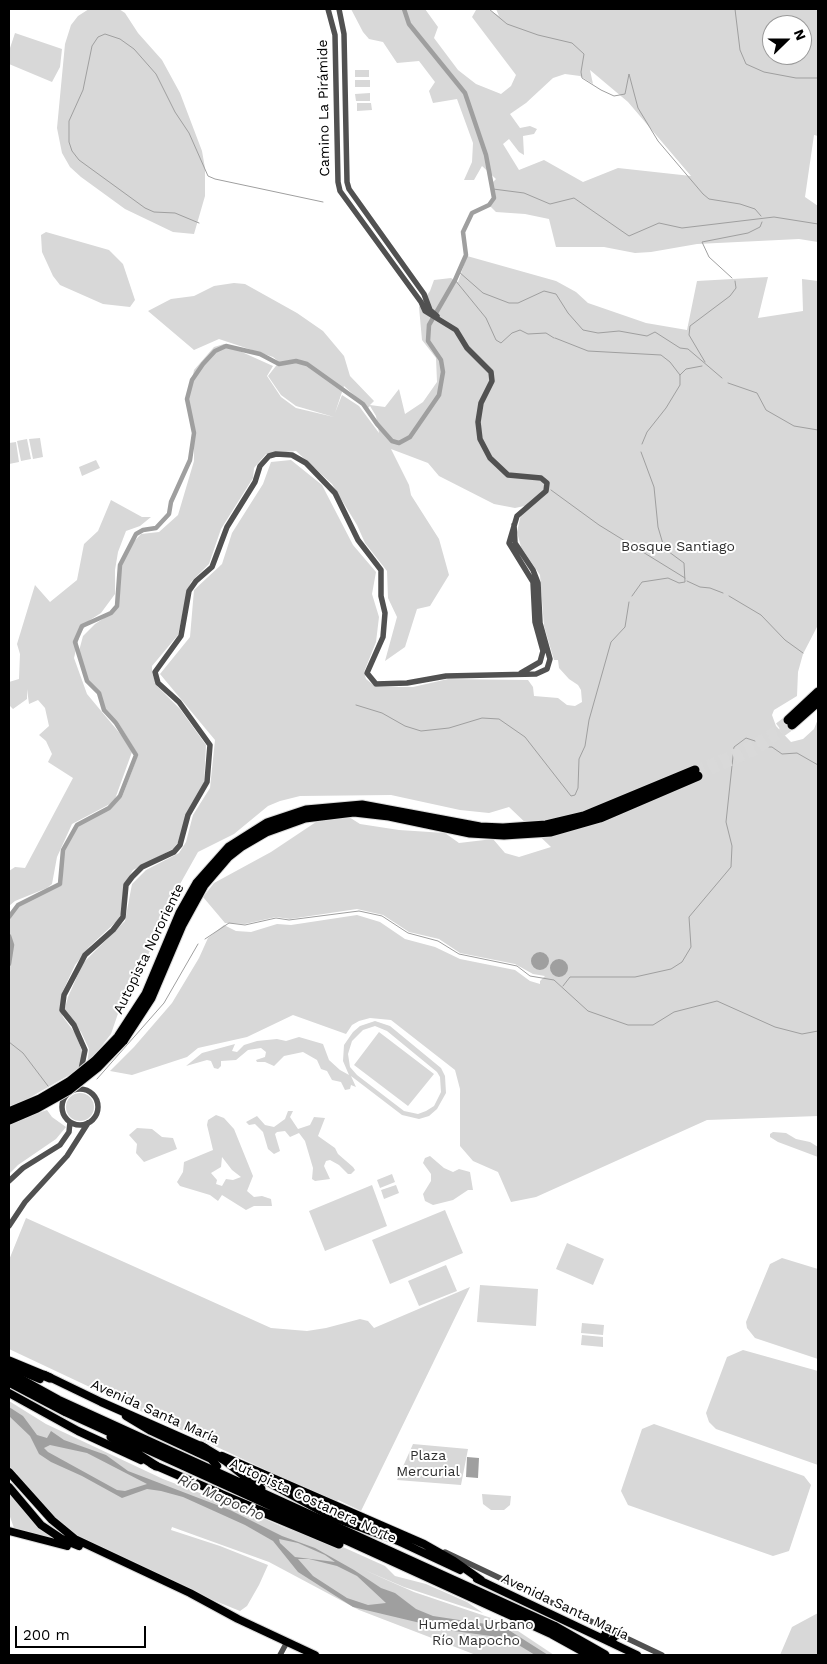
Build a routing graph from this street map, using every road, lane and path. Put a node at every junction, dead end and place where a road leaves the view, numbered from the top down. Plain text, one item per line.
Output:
1 (328, 9) edge
2 (339, 9) edge
3 (429, 312) junction
4 (514, 525) junction
5 (540, 662) junction
6 (550, 666) junction
7 (517, 675) junction
8 (818, 692) edge
9 (818, 702) edge
10 (697, 773) tunnel mouth
11 (121, 1039) junction
12 (70, 1092) junction
13 (9, 1112) edge
14 (9, 1120) edge
15 (70, 1122) junction
16 (88, 1123) junction
17 (9, 1181) edge
18 (9, 1226) edge
19 (9, 1356) edge
20 (9, 1361) edge
21 (9, 1366) edge
22 (9, 1373) edge
23 (50, 1378) junction
24 (9, 1382) edge
25 (71, 1388) junction
26 (9, 1393) edge
27 (100, 1402) junction
28 (88, 1422) junction
29 (201, 1446) junction
30 (156, 1466) junction
31 (218, 1466) dead end
32 (9, 1472) edge
33 (255, 1480) dead end
34 (193, 1482) junction
35 (209, 1482) dead end
36 (9, 1487) edge
37 (215, 1492) junction
38 (230, 1494) dead end
39 (22, 1495) dead end
40 (278, 1501) junction
41 (336, 1506) junction
42 (332, 1517) junction
43 (364, 1518) junction
44 (9, 1522) edge
45 (347, 1523) junction
46 (366, 1530) junction
47 (9, 1531) edge
48 (21, 1534) junction
49 (70, 1536) junction
50 (424, 1544) junction
51 (85, 1550) junction
52 (385, 1559) junction
53 (481, 1580) junction
54 (193, 1596) junction
55 (513, 1616) junction
56 (606, 1628) junction
57 (621, 1634) junction
58 (540, 1635) dead end
59 (602, 1638) junction
60 (288, 1642) junction
61 (610, 1642) junction
62 (280, 1655) edge
63 (315, 1655) edge
64 (590, 1655) edge
65 (605, 1655) edge
66 (637, 1655) edge
67 (662, 1655) edge

1 - 3 street, Camino La Pirámide
2 - 3 street, Camino La Pirámide
3 - 4 street, Camino La Pirámide
4 - 5 street
4 - 6 street
5 - 6 street
5 - 7 street
6 - 7 street
7 - 12 street
8 - 9 highway
10 - 11 highway, Autopista Nororiente
11 - 13 highway, Autopista Nororiente, bridge
11 - 14 highway, Autopista Nororiente, bridge
12 - 15 street
12 - 16 street
15 - 16 street
15 - 17 street
16 - 18 street
19 - 23 main road, Avenida Santa María
20 - 23 highway
21 - 25 main road
22 - 40 highway, Autopista Costanera Norte
23 - 25 main road, Avenida Santa María
24 - 28 highway, Autopista Costanera Norte
25 - 27 main road, Avenida Santa María
26 - 30 main road
27 - 29 main road, Avenida Santa María
27 - 31 main road
28 - 30 highway
28 - 52 highway, Autopista Costanera Norte
29 - 40 highway
29 - 41 main road, Avenida Santa María
30 - 34 main road
32 - 49 main road
33 - 42 main road, Avenida Santa María
34 - 35 main road
34 - 37 main road
36 - 51 main road
37 - 38 main road
37 - 52 highway
39 - 49 main road
40 - 65 highway, Autopista Costanera Norte
41 - 42 main road
41 - 43 main road, Avenida Santa María
42 - 45 main road, Avenida Santa María
43 - 45 main road
43 - 46 main road
43 - 50 main road, Avenida Santa María
44 - 48 main road
45 - 46 main road, Avenida Santa María
46 - 53 main road, Avenida Santa María
47 - 48 main road
48 - 51 main road
49 - 54 main road
50 - 53 main road, Avenida Santa María
50 - 56 street
51 - 54 main road
52 - 55 highway, Autopista Costanera Norte
53 - 59 main road, Avenida Santa María
54 - 60 main road
55 - 58 highway
55 - 64 highway, Autopista Costanera Norte
56 - 57 street
56 - 59 main road
57 - 61 main road
57 - 67 street
59 - 61 main road, Avenida Santa María
60 - 62 street
60 - 63 main road
61 - 66 main road, Avenida Santa María

